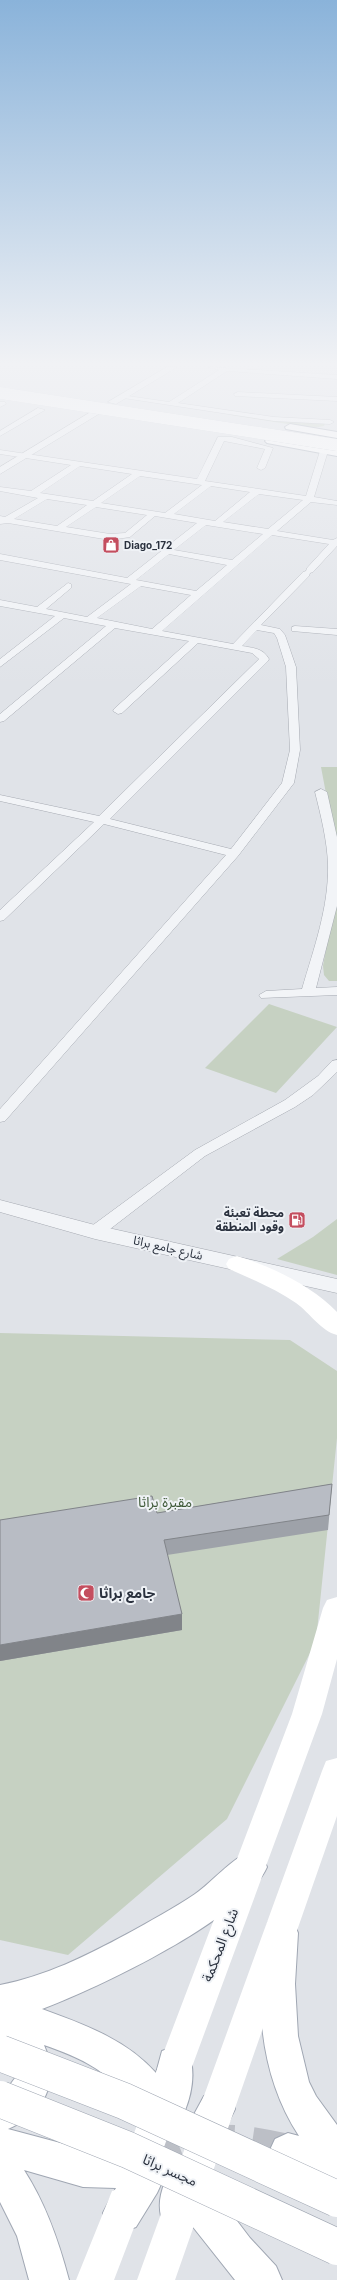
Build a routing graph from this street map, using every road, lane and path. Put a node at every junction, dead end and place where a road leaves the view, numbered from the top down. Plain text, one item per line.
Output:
1 (63, 473) edge
2 (139, 473) edge
3 (142, 473) edge
4 (204, 473) edge
5 (317, 473) edge
6 (200, 482) junction
7 (209, 484) junction
8 (0, 490) edge
9 (258, 491) junction
10 (31, 494) junction
11 (45, 497) junction
12 (310, 499) junction
13 (337, 503) edge
14 (93, 504) junction
15 (153, 514) junction
16 (166, 516) junction
17 (2, 521) edge
18 (204, 522) junction
19 (216, 524) junction
20 (58, 529) junction
21 (271, 533) junction
22 (336, 542) edge
23 (166, 551) junction
24 (0, 557) edge
25 (232, 563) junction
26 (128, 581) junction
27 (139, 583) junction
28 (68, 586) dead end
29 (198, 594) junction
30 (0, 603) edge
31 (39, 610) junction
32 (62, 615) junction
33 (88, 620) junction
34 (114, 624) junction
35 (255, 627) junction
36 (295, 629) dead end
37 (154, 632) junction
38 (337, 632) edge
39 (196, 640) junction
40 (235, 647) junction
41 (263, 657) junction
42 (288, 657) junction
43 (0, 663) edge
44 (118, 710) dead end
45 (0, 719) edge
46 (321, 792) dead end
47 (0, 798) edge
48 (102, 820) junction
49 (234, 853) junction
50 (0, 917) edge
51 (337, 991) edge
52 (308, 992) junction
53 (266, 995) dead end
54 (337, 1064) edge
55 (0, 1118) edge
56 (0, 1206) edge
57 (95, 1232) junction
58 (237, 1264) junction
59 (337, 1286) edge
60 (337, 1326) edge
61 (337, 1608) edge
62 (337, 1771) edge
63 (250, 1867) junction
64 (282, 1934) junction
65 (0, 2002) edge
66 (0, 2011) edge
67 (0, 2020) edge
68 (0, 2053) edge
69 (175, 2064) junction
70 (0, 2099) edge
71 (0, 2114) edge
72 (0, 2145) edge
73 (337, 2150) edge
74 (288, 2152) tunnel mouth
75 (337, 2166) edge
76 (0, 2170) edge
77 (337, 2199) edge
78 (186, 2206) junction
79 (122, 2213) junction
80 (337, 2247) edge
81 (49, 2280) edge
82 (95, 2280) edge
83 (156, 2280) edge
84 (262, 2280) edge

1 - 10 street
2 - 14 street
3 - 6 street
4 - 6 street
5 - 12 street
6 - 7 street
7 - 9 street
7 - 16 street
8 - 10 street
9 - 12 street
9 - 19 street
10 - 11 street
11 - 14 street
11 - 17 street
12 - 13 street
12 - 21 street
14 - 15 street
14 - 20 street
15 - 16 street
15 - 20 street
16 - 18 street
17 - 20 street
18 - 19 street
18 - 23 street
19 - 21 street
21 - 22 street
21 - 25 street
22 - 35 street
23 - 25 street
23 - 26 street
24 - 26 street
25 - 29 street
26 - 27 street
27 - 29 street
27 - 33 street
28 - 31 street
29 - 37 street
30 - 31 street
31 - 32 street
32 - 33 street
32 - 43 street
33 - 34 street
34 - 37 street
34 - 45 street
35 - 40 street
35 - 42 street
36 - 38 street
37 - 39 street
39 - 40 street
39 - 44 street
40 - 41 street
41 - 42 street
41 - 48 street
42 - 49 street
46 - 52 street
47 - 48 street
48 - 49 street
48 - 50 street
49 - 55 street
51 - 52 street
52 - 53 street
54 - 57 street
56 - 57 street, شارع جامع براثا
57 - 58 street, شارع جامع براثا
58 - 59 street, شارع جامع براثا
58 - 60 main road
61 - 63 main road, شارع المحكمة
62 - 64 main road
63 - 65 main road
63 - 69 main road, شارع المحكمة
64 - 73 main road
64 - 78 main road
66 - 69 main road
67 - 71 main road
68 - 77 main road, bridge
69 - 79 main road, شارع المحكمة
70 - 80 main road, مجسر براثا, bridge
72 - 79 main road
74 - 75 main road
76 - 81 main road
78 - 83 main road
78 - 84 main road
79 - 82 main road, شارع المحكمة

